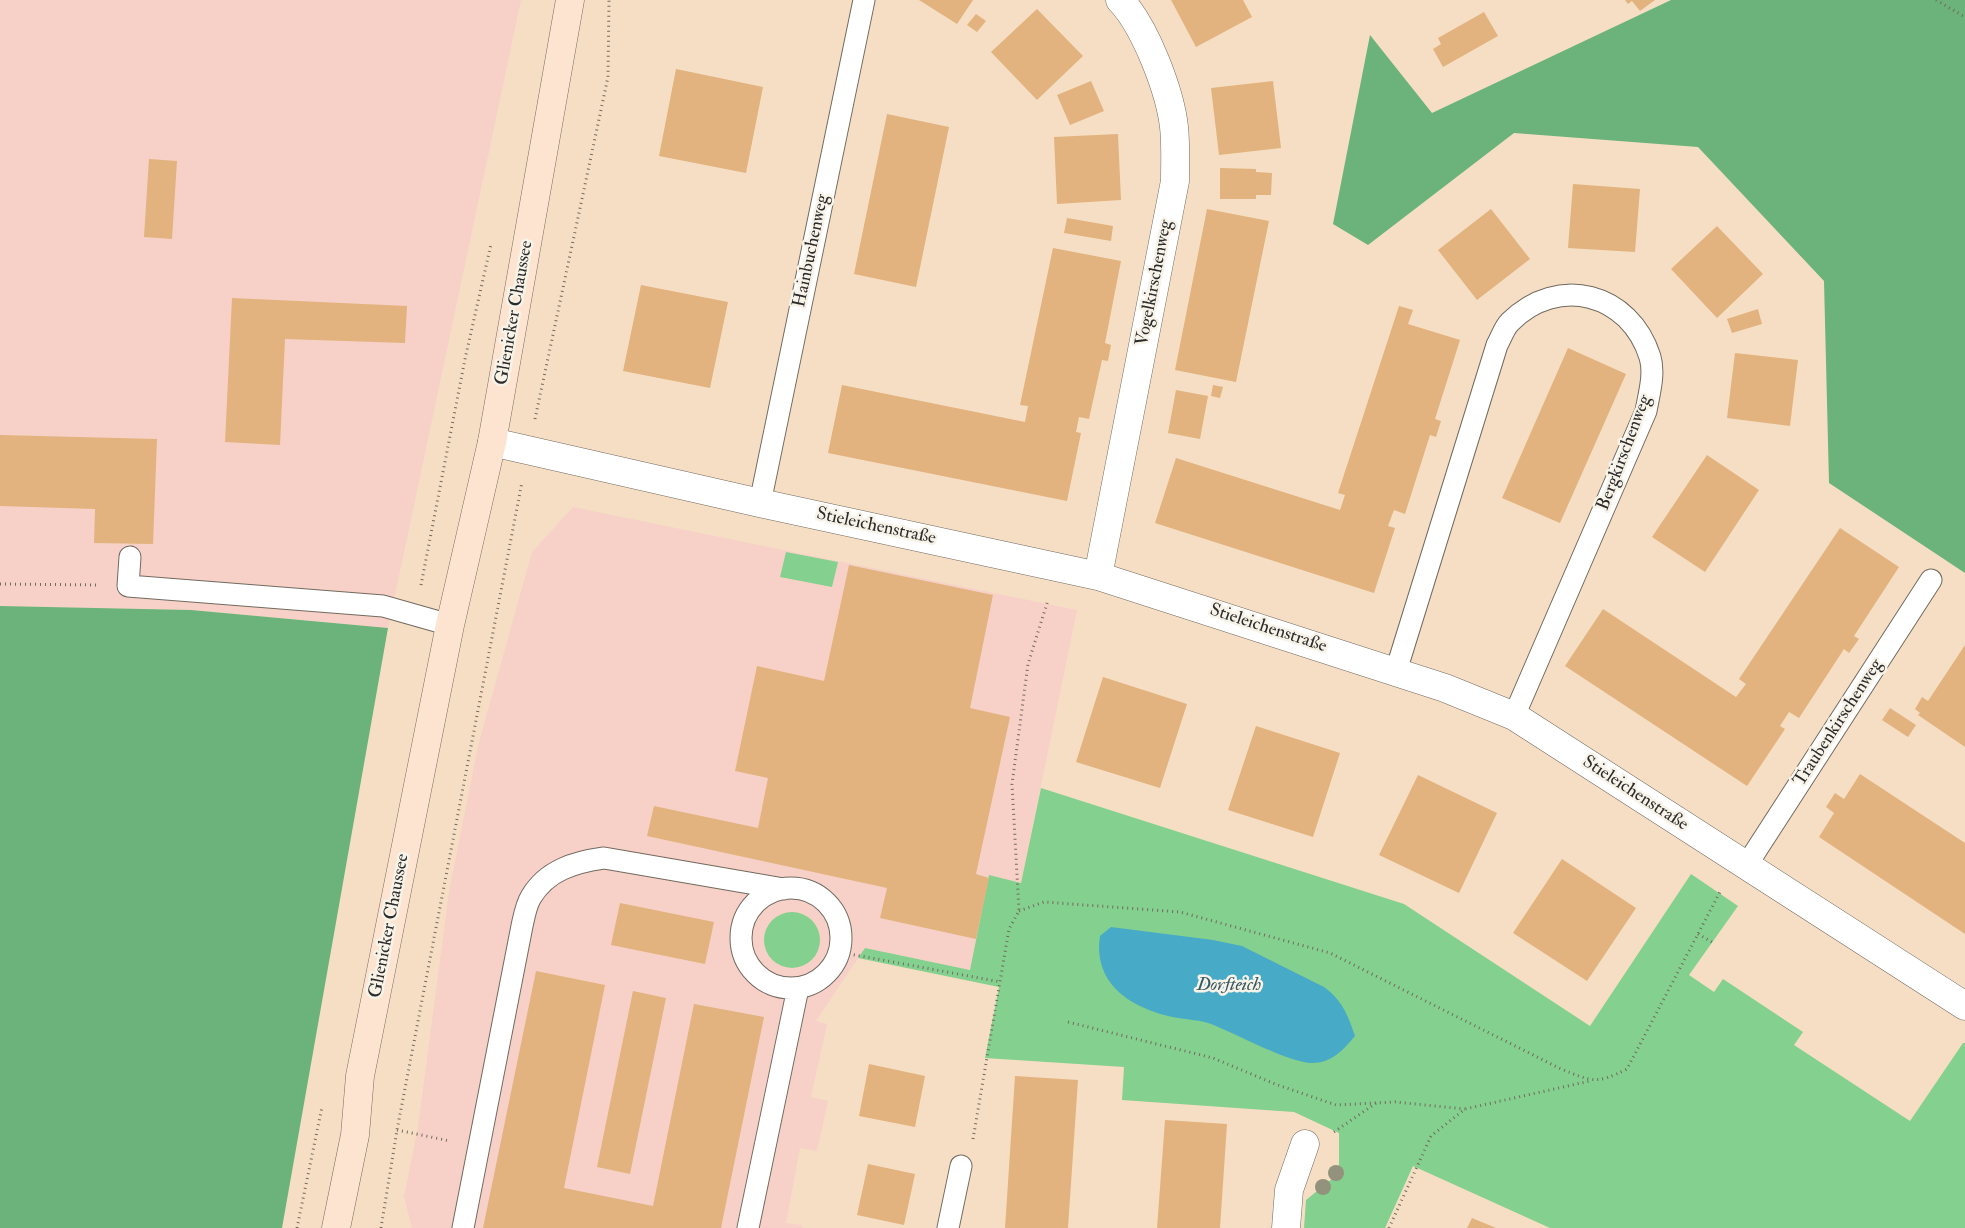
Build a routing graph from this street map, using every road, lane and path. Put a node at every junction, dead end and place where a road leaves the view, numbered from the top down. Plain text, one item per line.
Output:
1 (570, 0) edge
2 (609, 0) edge
3 (864, 0) edge
4 (1120, 0) edge
5 (1936, 0) edge
6 (1965, 17) edge
7 (492, 238) dead end
8 (492, 442) junction
9 (528, 451) junction
10 (760, 503) junction
11 (130, 557) dead end
12 (1058, 566) junction
13 (1098, 576) junction
14 (1931, 580) dead end
15 (0, 584) edge
16 (128, 586) junction
17 (415, 615) junction
18 (450, 625) junction
19 (1396, 671) junction
20 (1514, 716) junction
21 (1742, 863) junction
22 (784, 889) junction
23 (1019, 911) junction
24 (1698, 934) junction
25 (1712, 942) dead end
26 (839, 952) junction
27 (1001, 982) junction
28 (798, 988) junction
29 (1965, 1006) edge
30 (1068, 1022) dead end
31 (1591, 1081) junction
32 (1377, 1103) junction
33 (1466, 1109) junction
34 (396, 1130) junction
35 (1305, 1144) joint
36 (479, 1148) junction
37 (961, 1166) joint
38 (336, 1228) edge
39 (381, 1228) edge
40 (463, 1228) edge
41 (748, 1228) edge
42 (948, 1228) edge
43 (1286, 1228) edge
44 (1388, 1228) edge

1 - 8 main road, Glienicker Chaussee
2 - 9 path
3 - 10 lane, Hainbuchenweg
4 - 13 street, Vogelkirschenweg
5 - 6 path
7 - 17 path
8 - 9 street, Stieleichenstraße
8 - 18 main road, Glienicker Chaussee
9 - 10 street, Stieleichenstraße
9 - 34 path
10 - 12 street, Stieleichenstraße
11 - 16 lane
12 - 13 street, Stieleichenstraße
12 - 23 path
13 - 19 street, Stieleichenstraße
14 - 21 lane, Traubenkirschenweg
15 - 16 path
16 - 17 lane
17 - 18 lane
18 - 38 main road, Glienicker Chaussee
19 - 20 street, Stieleichenstraße
19 - 20 lane, Bergkirschenweg
20 - 21 street, Stieleichenstraße
21 - 24 path
21 - 29 street, Stieleichenstraße
22 - 26 lane
22 - 28 lane
22 - 36 lane
23 - 27 path
23 - 31 path
24 - 25 path
24 - 31 path
26 - 27 path
26 - 28 lane
27 - 37 path
28 - 41 lane
30 - 32 path
31 - 33 path
32 - 33 path
32 - 35 path
33 - 44 path
34 - 36 path
34 - 39 path
35 - 43 street
36 - 40 lane
37 - 42 lane

